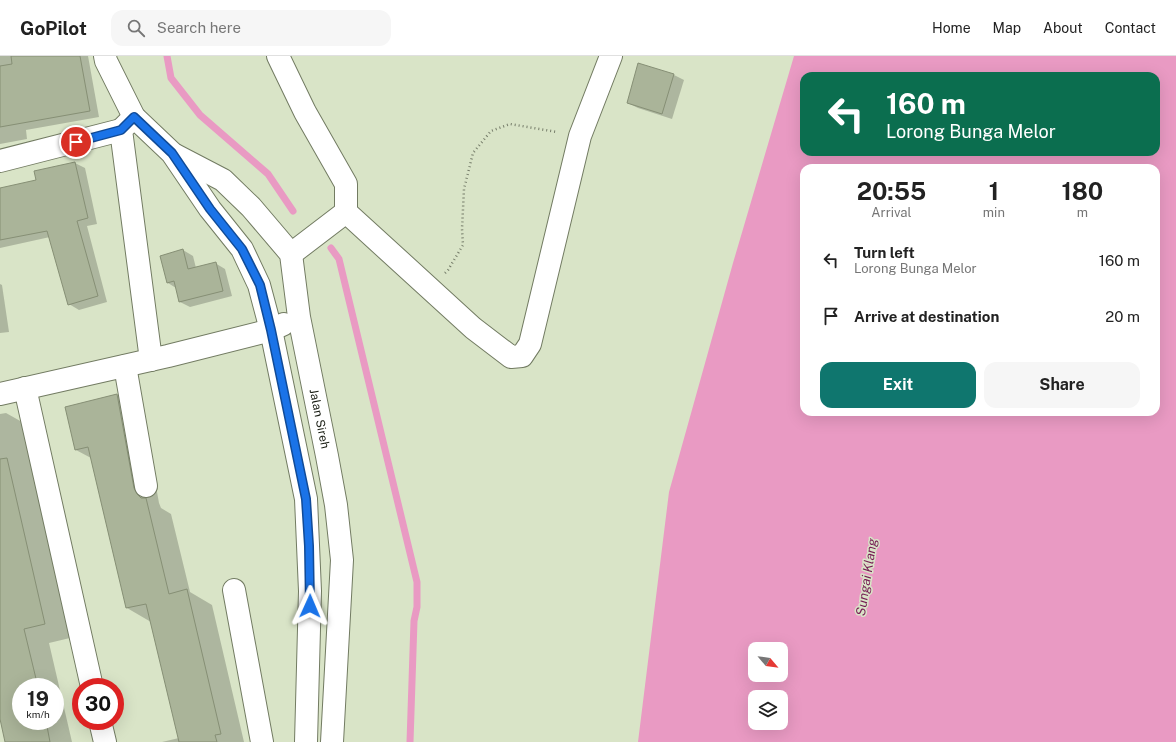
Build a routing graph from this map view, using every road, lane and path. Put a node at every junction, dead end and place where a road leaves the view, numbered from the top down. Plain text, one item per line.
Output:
1 (105, 56) edge
2 (278, 56) edge
3 (611, 56) edge
4 (128, 124) junction
5 (580, 136) junction
6 (172, 153) junction
7 (0, 161) edge
8 (346, 212) junction
9 (291, 254) junction
10 (428, 288) junction
11 (299, 317) junction
12 (271, 330) junction
13 (151, 360) junction
14 (125, 366) junction
15 (26, 388) junction
16 (0, 394) edge
17 (146, 486) dead end
18 (234, 590) dead end
19 (90, 678) edge
20 (102, 730) edge
21 (105, 742) edge
22 (262, 742) edge
23 (306, 742) edge
24 (332, 742) edge

1 - 4 street
2 - 8 street
3 - 5 street
4 - 6 street
4 - 7 street
4 - 13 street
5 - 10 path
5 - 10 street
6 - 9 street
6 - 12 street
8 - 9 street
8 - 10 street
9 - 11 street, Jalan Sireh
11 - 12 street
11 - 24 street, Jalan Sireh
12 - 13 street
12 - 23 street
13 - 14 street
14 - 15 street
14 - 17 street
15 - 16 street
15 - 19 street
18 - 22 street
20 - 21 street

